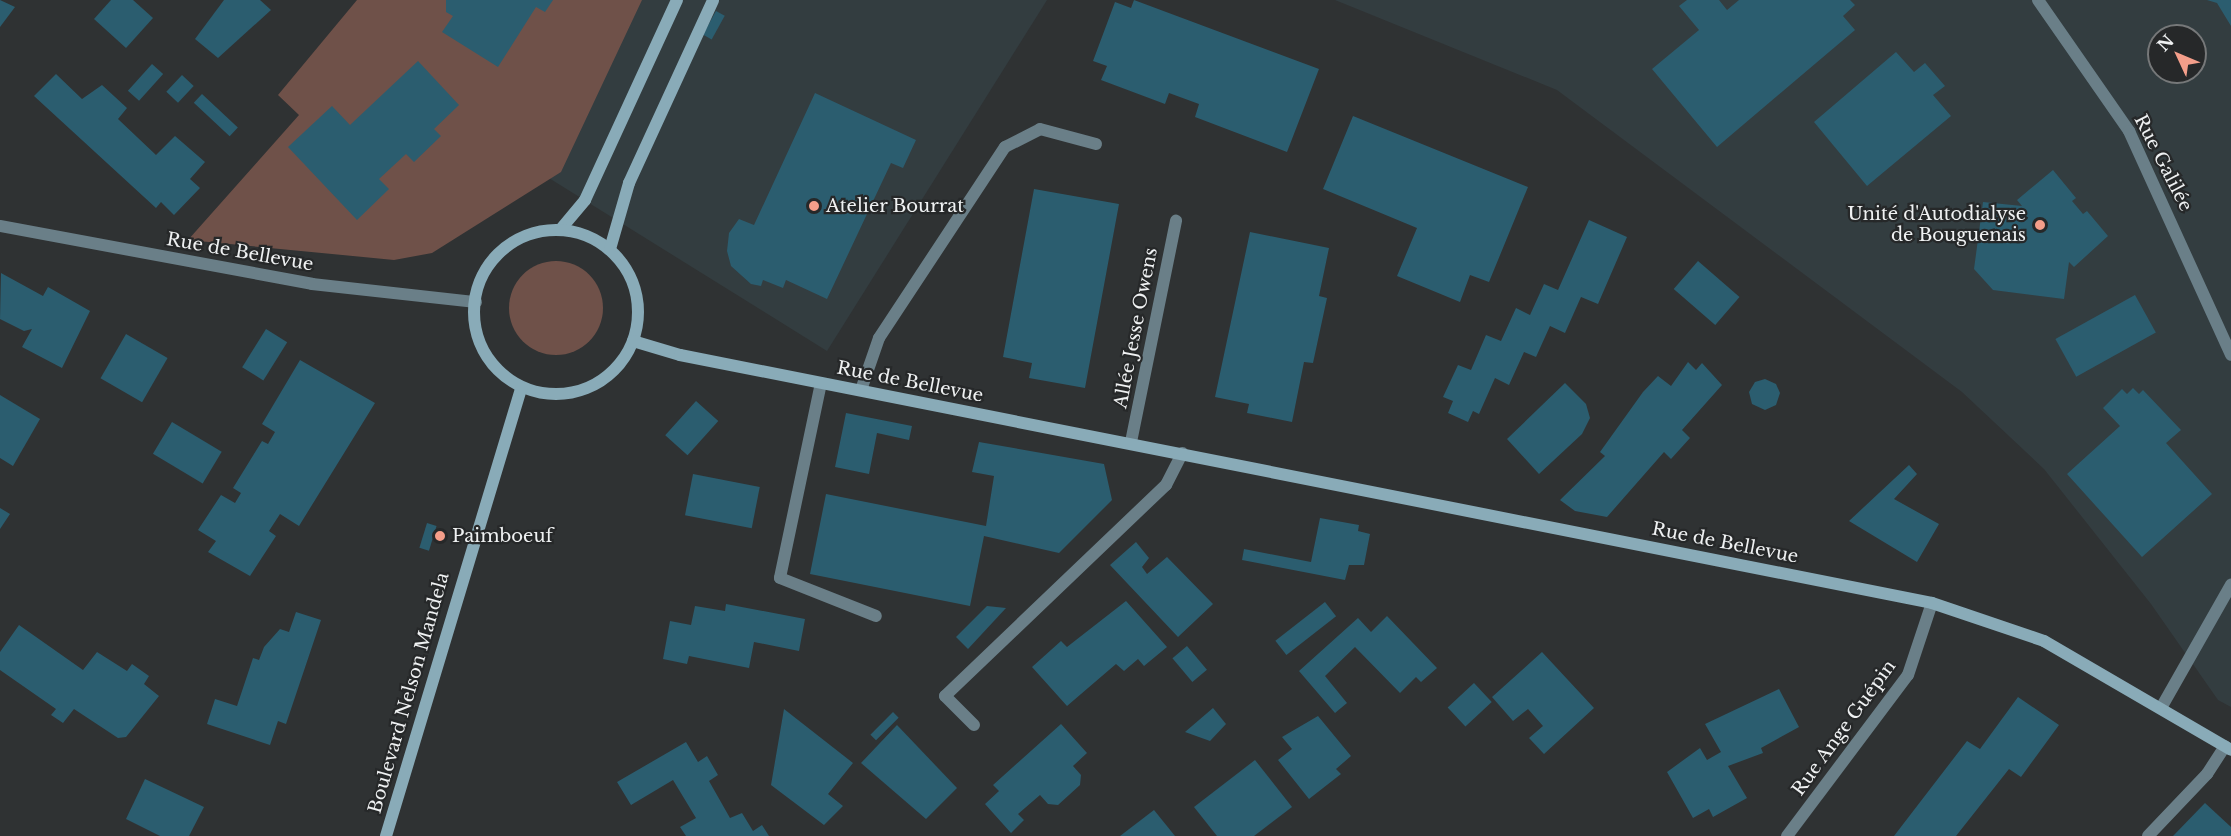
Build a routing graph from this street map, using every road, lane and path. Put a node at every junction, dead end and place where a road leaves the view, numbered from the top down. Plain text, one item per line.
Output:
1 (677, 0) edge
2 (713, 0) edge
3 (2038, 0) edge
4 (1096, 144) dead end
5 (1176, 221) dead end
6 (0, 226) edge
7 (560, 230) junction
8 (610, 249) junction
9 (476, 302) junction
10 (633, 341) junction
11 (2231, 355) edge
12 (821, 383) junction
13 (521, 388) junction
14 (861, 390) junction
15 (1131, 442) junction
16 (1182, 453) junction
17 (2231, 585) edge
18 (1932, 603) junction
19 (876, 616) dead end
20 (2161, 708) junction
21 (974, 725) dead end
22 (2228, 748) edge
23 (386, 836) edge
24 (1787, 836) edge
25 (2148, 836) edge

1 - 7 street
2 - 8 street
3 - 11 street, Rue Galilée
4 - 14 street
5 - 15 street, Allée Jesse Owens
6 - 9 street, Rue de Bellevue
7 - 8 street
7 - 9 street
8 - 10 street
9 - 13 street
10 - 12 street, Rue de Bellevue
10 - 13 street
12 - 14 street, Rue de Bellevue
12 - 19 street
13 - 23 street, Boulevard Nelson Mandela
14 - 15 street, Rue de Bellevue
15 - 16 street, Rue de Bellevue
16 - 18 street, Rue de Bellevue
16 - 21 street
17 - 20 street
18 - 20 street, Rue de Bellevue
18 - 24 street, Rue Ange Guépin
20 - 22 street, Rue de Bellevue
22 - 25 street

